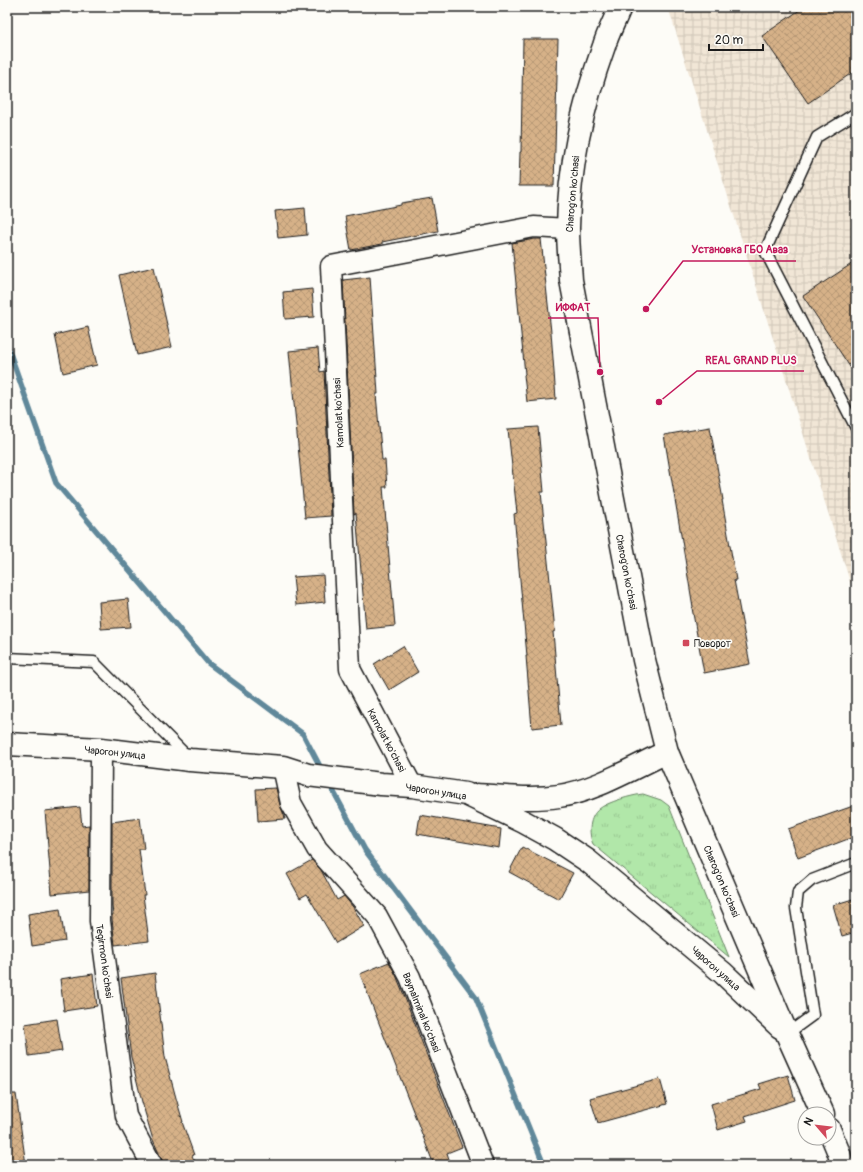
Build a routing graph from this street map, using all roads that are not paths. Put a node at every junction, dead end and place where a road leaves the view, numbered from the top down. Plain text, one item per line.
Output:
1 (620, 7) edge
2 (856, 113) edge
3 (568, 229) junction
4 (856, 427) edge
5 (7, 658) edge
6 (7, 744) edge
7 (101, 749) junction
8 (667, 752) junction
9 (190, 760) junction
10 (283, 767) junction
11 (412, 786) junction
12 (466, 794) junction
13 (856, 863) edge
14 (787, 1034) junction
15 (819, 1106) edge
16 (836, 1146) edge
17 (152, 1165) edge
18 (483, 1165) edge
19 (842, 1165) edge

1 - 3 main road, Charog'on ko'chasi
2 - 4 lane
3 - 8 main road, Charog'on ko'chasi
3 - 11 street, Kamolat ko'chasi
5 - 9 lane
6 - 7 main road, Чарогон улица
7 - 9 main road, Чарогон улица
7 - 17 street, Tegirmon ko'chasi
8 - 12 main road
8 - 14 main road, Charog'on ko'chasi
9 - 10 main road, Чарогон улица
10 - 11 main road, Чарогон улица
10 - 18 street, Baynalminal ko'chasi
11 - 12 main road, Чарогон улица
12 - 14 main road, Чарогон улица
13 - 14 lane
14 - 15 main road, Charog'on ko'chasi
16 - 19 main road

